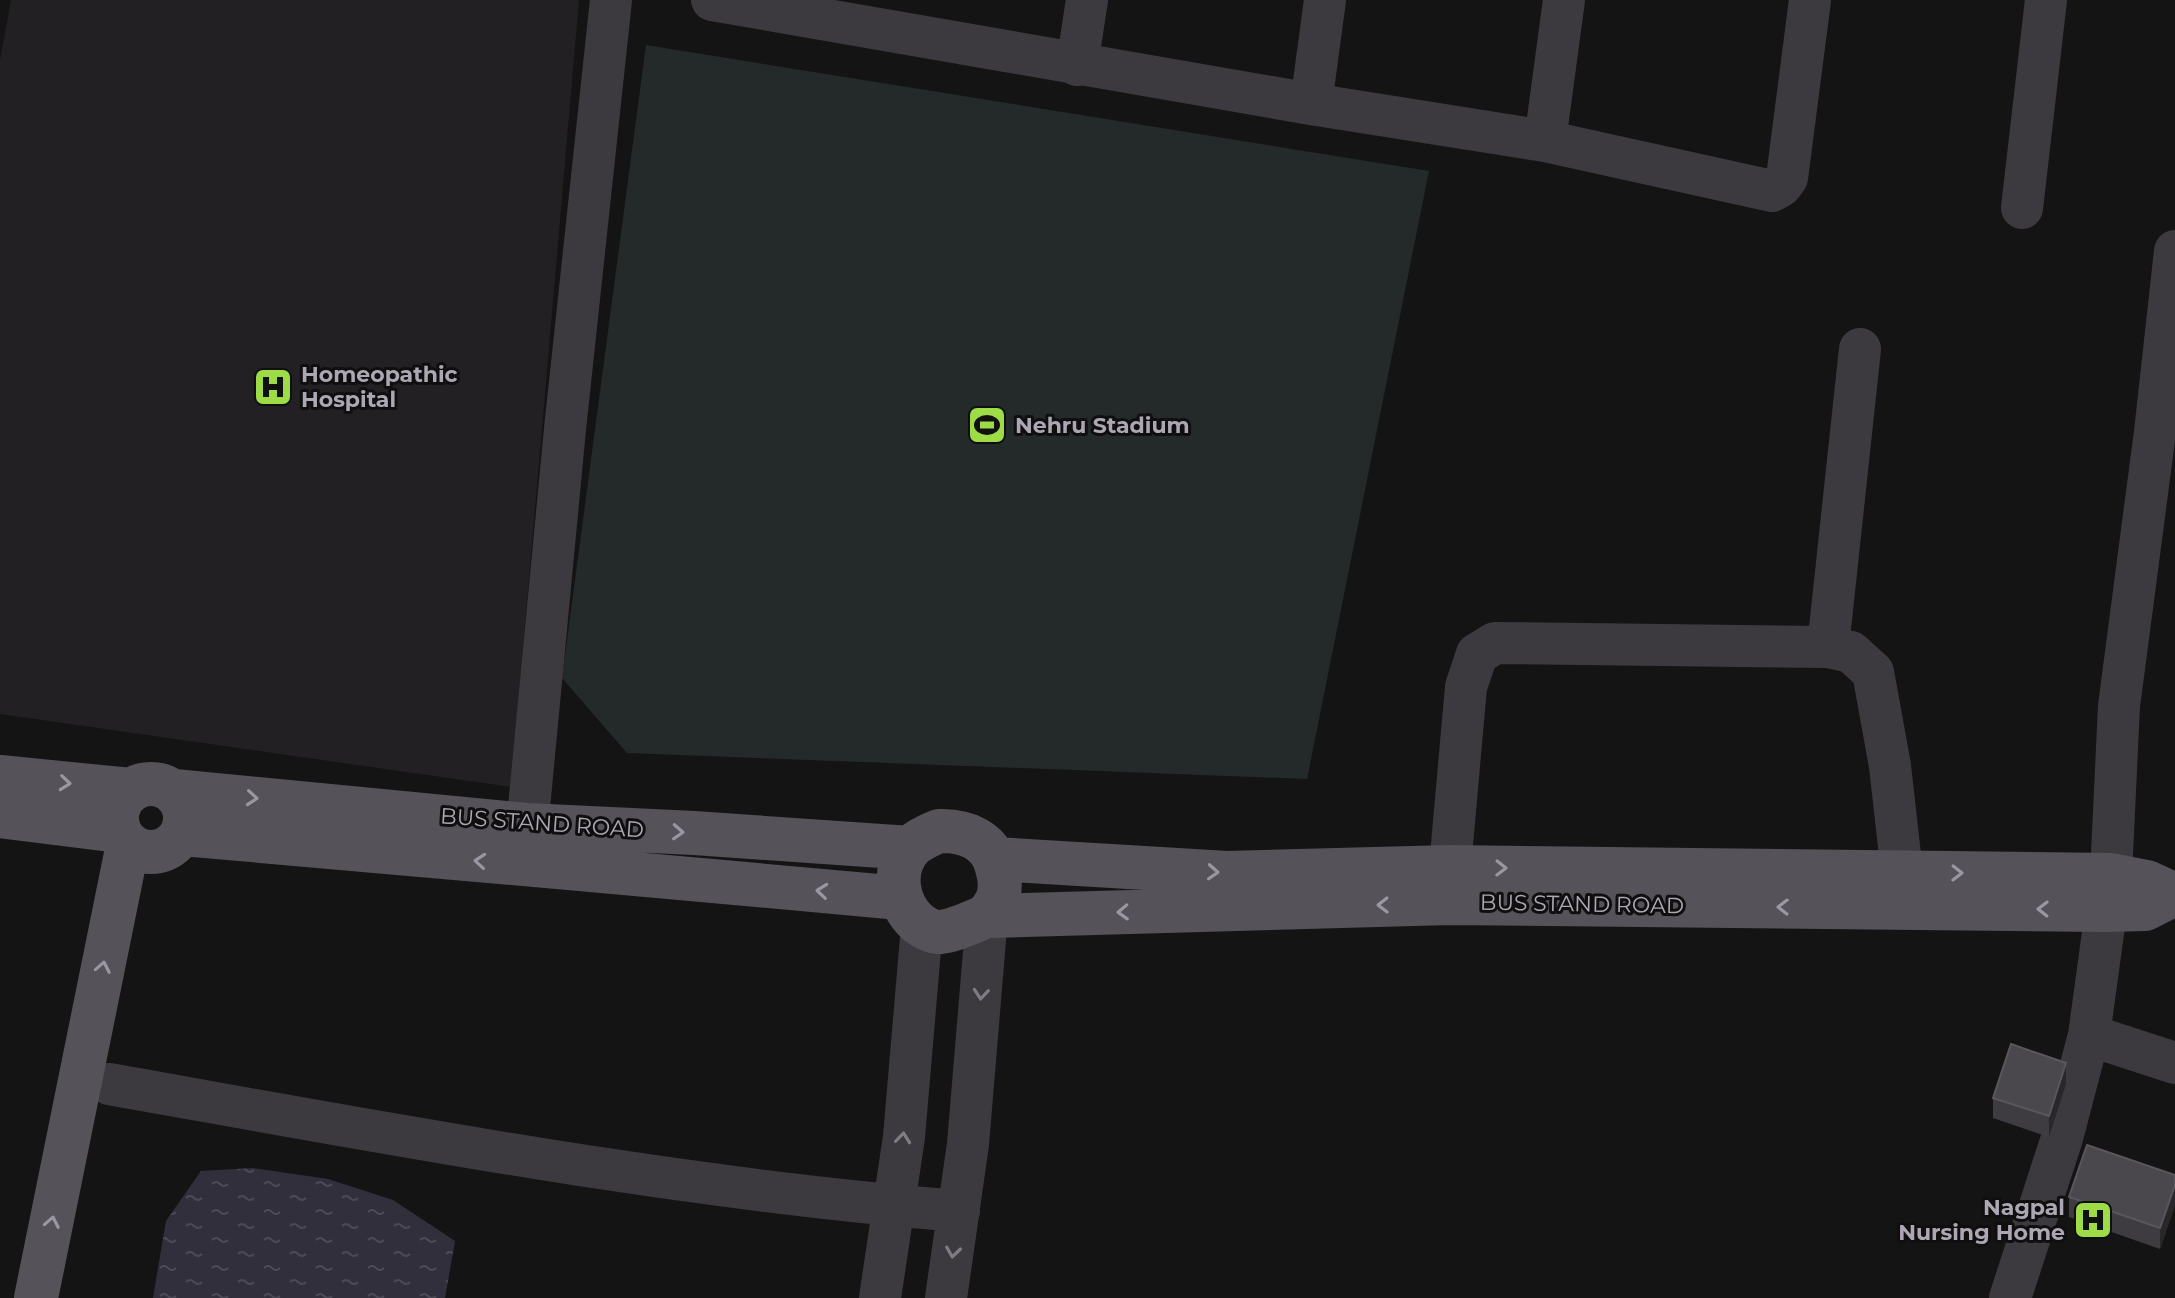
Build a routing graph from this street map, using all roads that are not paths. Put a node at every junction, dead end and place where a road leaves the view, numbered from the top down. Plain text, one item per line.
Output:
1 (611, 0) edge
2 (712, 0) edge
3 (1087, 0) edge
4 (1325, 0) edge
5 (1564, 0) edge
6 (1810, 0) edge
7 (2046, 0) edge
8 (858, 13) edge
9 (1077, 65) junction
10 (1311, 104) junction
11 (1545, 141) junction
12 (2022, 208) dead end
13 (2175, 251) edge
14 (1860, 349) dead end
15 (2165, 435) edge
16 (1828, 647) junction
17 (0, 777) edge
18 (131, 790) junction
19 (174, 791) junction
20 (0, 816) edge
21 (147, 840) junction
22 (525, 845) junction
23 (910, 848) junction
24 (995, 859) junction
25 (1902, 873) junction
26 (1450, 885) junction
27 (2109, 892) junction
28 (2174, 894) edge
29 (911, 912) junction
30 (987, 916) junction
31 (2089, 1035) junction
32 (2175, 1063) edge
33 (109, 1084) junction
34 (894, 1206) junction
35 (959, 1211) junction
36 (36, 1298) edge
37 (67, 1298) edge
38 (880, 1298) edge
39 (946, 1298) edge
40 (2010, 1298) edge

1 - 22 street
2 - 8 street
3 - 9 street
4 - 10 street
5 - 11 street
6 - 11 street
7 - 12 street
8 - 9 street
9 - 10 street
10 - 11 street
13 - 15 street
14 - 16 street
15 - 27 street
16 - 25 street
16 - 26 street
17 -> 18 main road, BUS STAND ROAD
18 - 19 main road, BUS STAND ROAD
18 - 21 main road
19 - 21 main road
19 -> 22 main road, BUS STAND ROAD
20 - 21 main road, BUS STAND ROAD
22 -> 21 main road, BUS STAND ROAD
21 - 33 main road
36 -> 21 main road
22 -> 23 main road, BUS STAND ROAD
29 -> 22 main road, BUS STAND ROAD
23 - 24 main road, BUS STAND ROAD
23 - 29 main road
24 -> 26 main road, BUS STAND ROAD
24 - 30 main road
26 -> 25 main road, BUS STAND ROAD
25 -> 27 main road, BUS STAND ROAD
27 -> 26 main road, BUS STAND ROAD
26 -> 30 main road, BUS STAND ROAD
27 - 28 main road, BUS STAND ROAD
27 - 31 street
29 - 30 main road, BUS STAND ROAD
34 -> 29 street
30 -> 35 street
31 - 32 street
31 - 40 street
33 - 34 street
33 - 37 main road
34 - 35 street
34 - 38 street
35 -> 39 street

